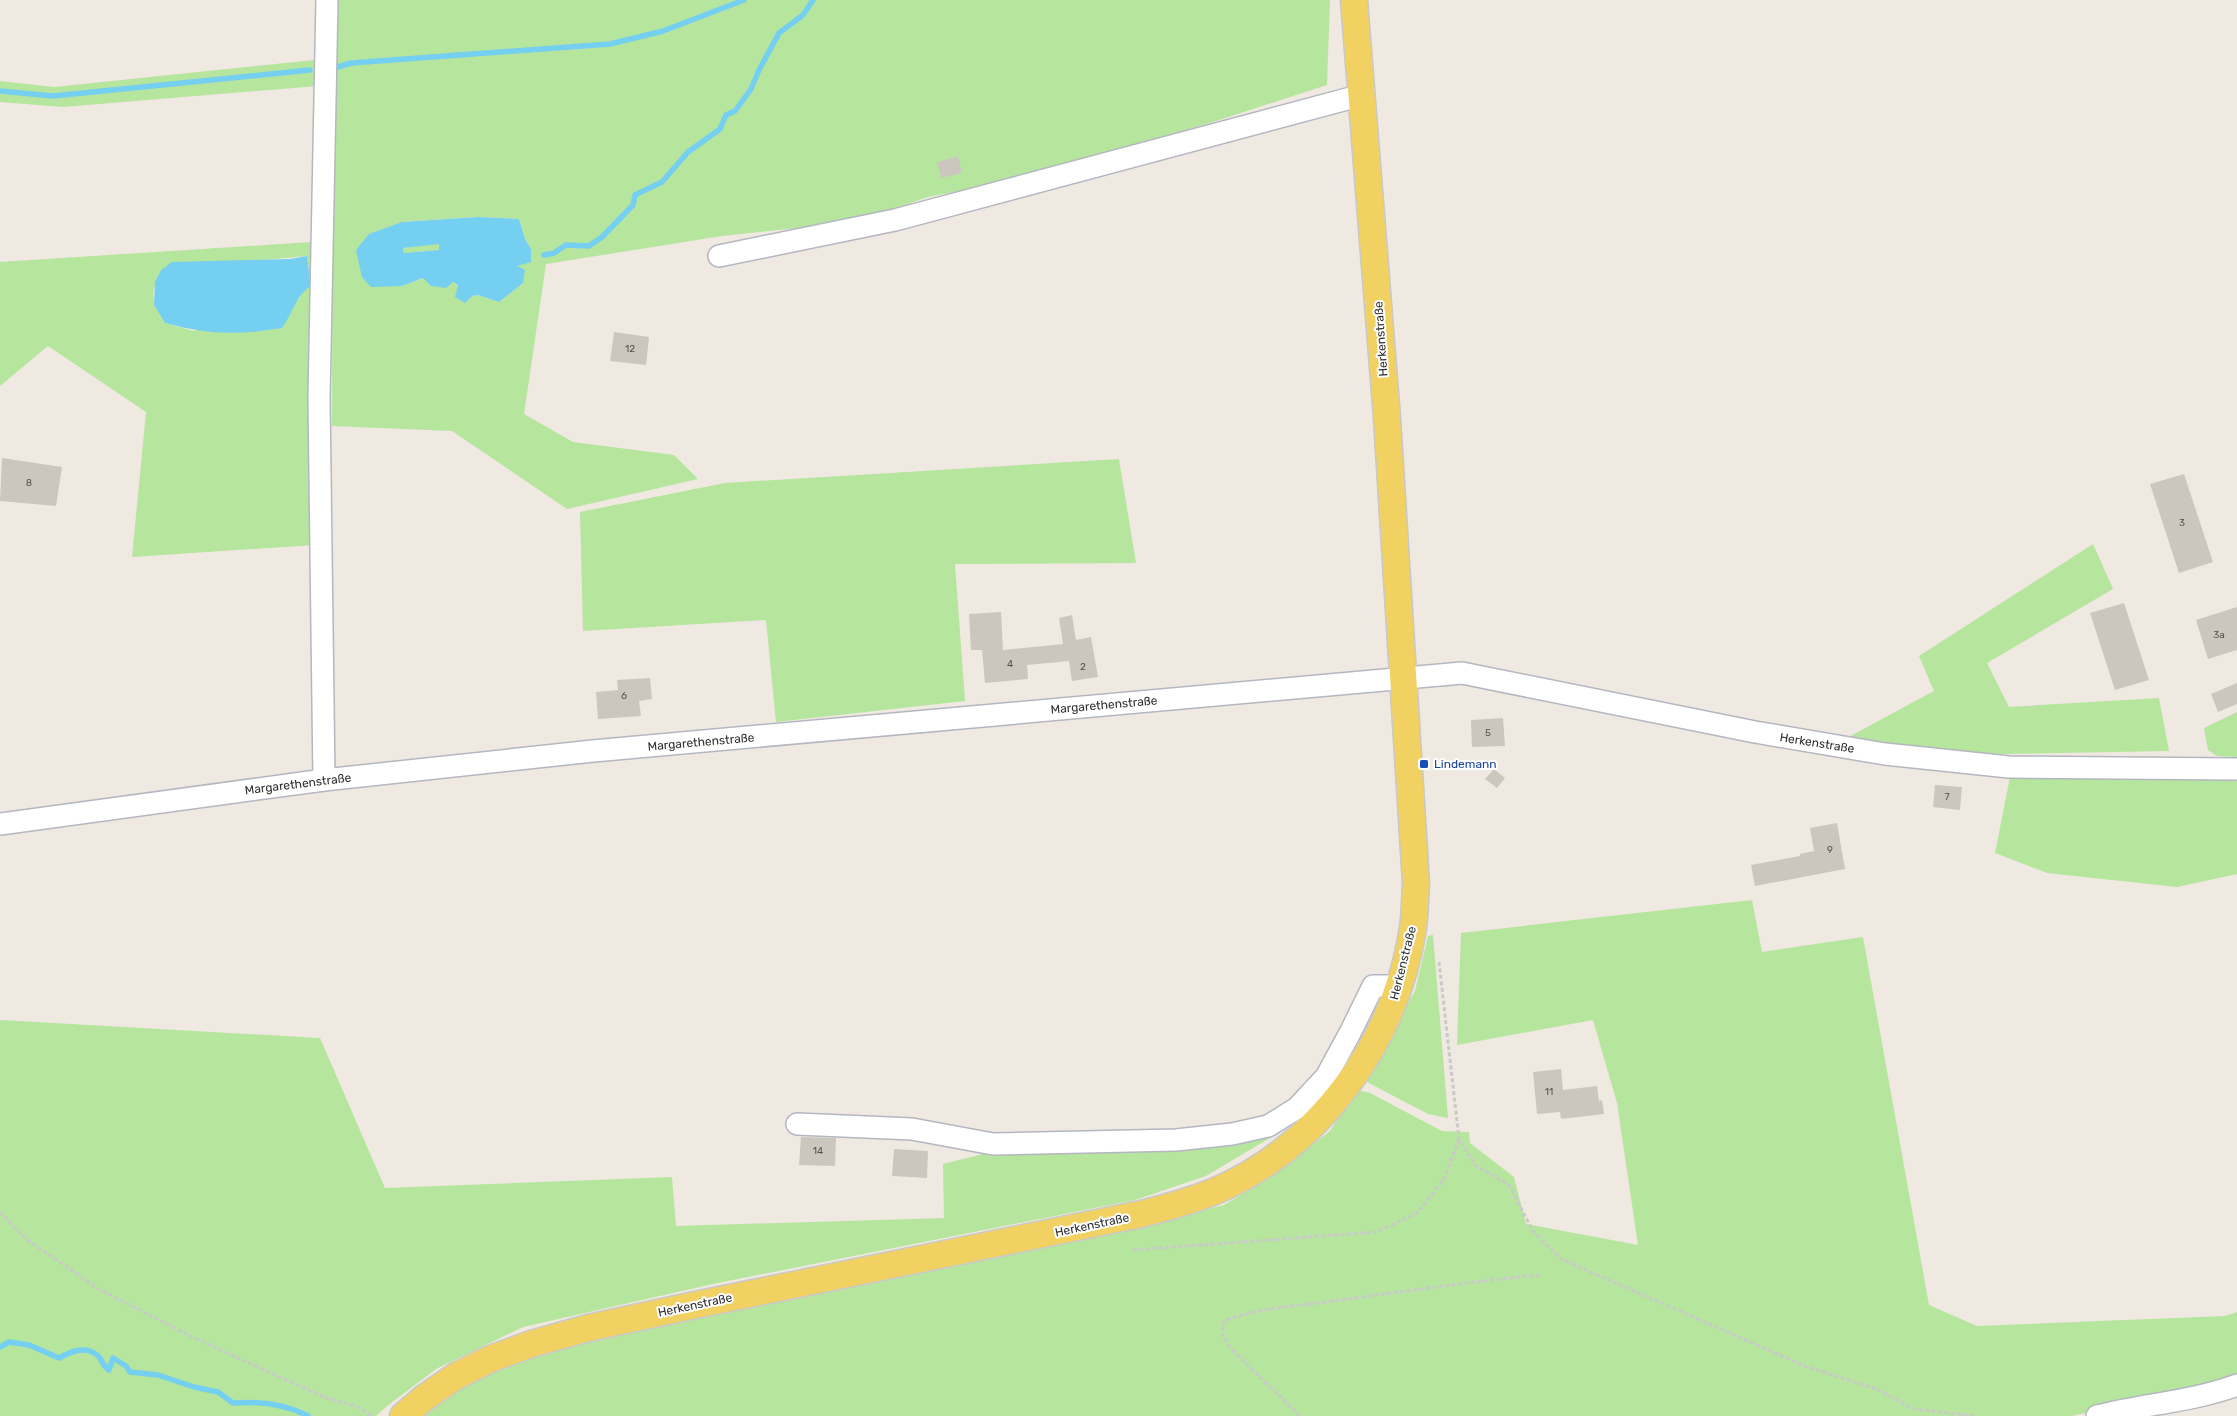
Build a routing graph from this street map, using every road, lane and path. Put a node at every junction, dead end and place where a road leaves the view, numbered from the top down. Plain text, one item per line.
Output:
1 (328, 0) edge
2 (1354, 0) edge
3 (1362, 95) junction
4 (719, 256) dead end
5 (1403, 678) junction
6 (2237, 769) edge
7 (324, 780) junction
8 (0, 824) edge
9 (1439, 962) dead end
10 (1399, 986) junction
11 (797, 1124) dead end
12 (1459, 1139) junction
13 (0, 1212) edge
14 (1133, 1250) dead end
15 (1541, 1275) dead end
16 (2237, 1386) edge
17 (371, 1416) edge
18 (403, 1416) edge
19 (1300, 1416) edge
20 (1974, 1416) edge
21 (2097, 1416) edge

1 - 7 street
2 - 3 main road, Herkenstraße
3 - 4 street
3 - 5 main road, Herkenstraße
5 - 6 street, Herkenstraße
5 - 7 street, Margarethenstraße
5 - 10 main road, Herkenstraße
7 - 8 street, Margarethenstraße
9 - 12 path
10 - 11 street
10 - 18 main road, Herkenstraße
12 - 14 path
12 - 20 path
13 - 17 path
15 - 19 path
16 - 21 street

